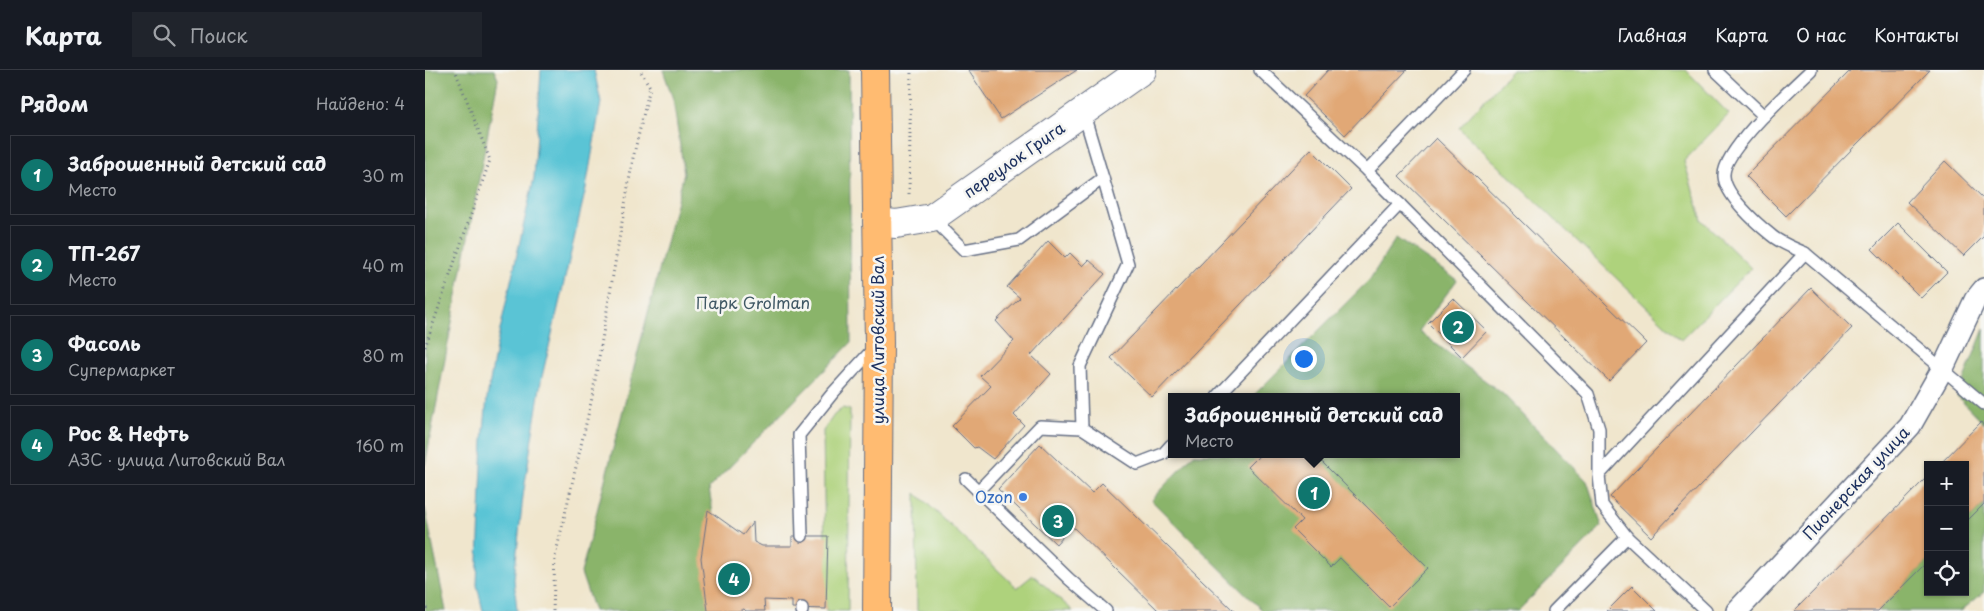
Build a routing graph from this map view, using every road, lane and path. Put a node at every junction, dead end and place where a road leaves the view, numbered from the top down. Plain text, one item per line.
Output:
1 (455, 70) edge
2 (640, 70) edge
3 (875, 70) edge
4 (1142, 70) edge
5 (1260, 70) edge
6 (1464, 70) edge
7 (1715, 70) edge
8 (1811, 70) edge
9 (1083, 111) junction
10 (1764, 116) junction
11 (1367, 171) junction
12 (1103, 178) junction
13 (1400, 204) junction
14 (932, 218) junction
15 (877, 222) junction
16 (1805, 253) junction
17 (1984, 289) edge
18 (879, 344) junction
19 (425, 347) edge
20 (1943, 368) junction
21 (1221, 393) edge
22 (1984, 404) edge
23 (1082, 428) junction
24 (1168, 448) edge
25 (1599, 475) junction
26 (966, 479) dead end
27 (978, 491) junction
28 (802, 536) dead end
29 (1627, 537) junction
30 (425, 603) edge
31 (427, 611) edge
32 (553, 611) edge
33 (877, 611) edge
34 (1106, 611) edge
35 (1554, 611) edge
36 (1706, 611) edge
37 (1737, 611) edge

1 - 19 path
2 - 32 path
3 - 15 main road, улица Литовский Вал
4 - 9 street, переулок Грига
5 - 11 lane
6 - 11 lane
7 - 10 lane
8 - 10 lane
9 - 12 lane
9 - 14 street, переулок Грига
10 - 16 lane
11 - 13 lane
12 - 14 lane
12 - 23 lane
13 - 21 lane
13 - 25 lane
14 - 15 street, переулок Грига
15 - 18 main road, улица Литовский Вал
16 - 20 lane
16 - 25 lane
17 - 20 street, Пионерская улица
18 - 28 lane
18 - 33 main road, улица Литовский Вал
20 - 22 lane
20 - 37 street, Пионерская улица
23 - 24 lane
23 - 27 lane
25 - 29 lane
26 - 27 lane
27 - 34 lane
29 - 35 lane
29 - 36 lane
30 - 31 path

